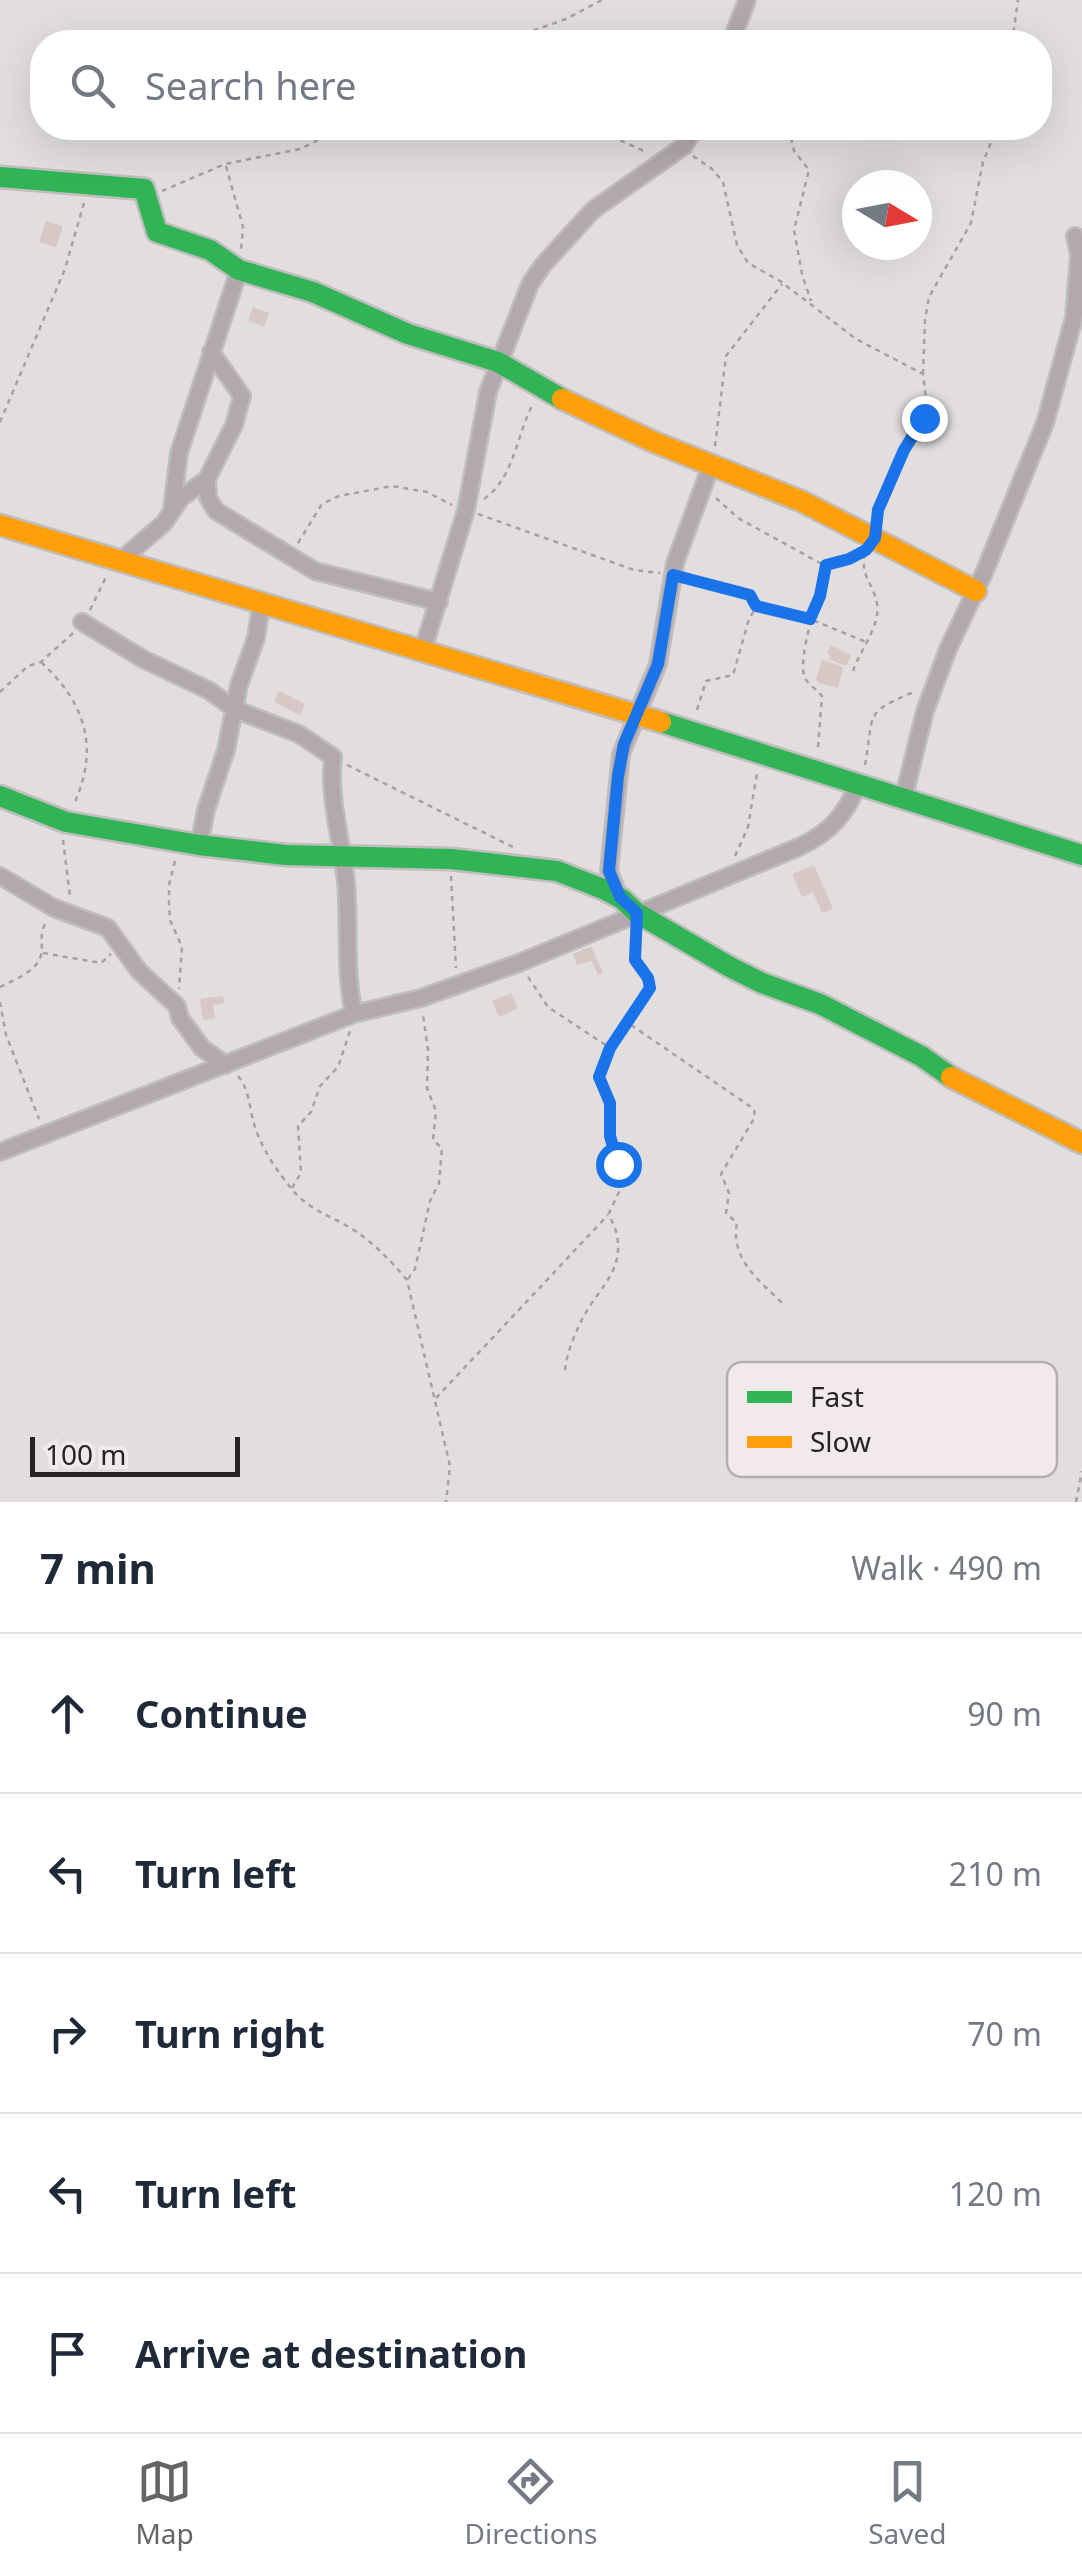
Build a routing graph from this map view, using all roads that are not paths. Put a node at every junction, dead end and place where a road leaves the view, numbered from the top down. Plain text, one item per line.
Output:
1 (746, 0) edge
2 (735, 30) edge
3 (688, 140) edge
4 (0, 177) edge
5 (1075, 236) dead end
6 (239, 270) junction
7 (212, 352) junction
8 (498, 362) junction
9 (709, 471) junction
10 (207, 479) junction
11 (172, 508) junction
12 (0, 525) edge
13 (120, 561) junction
14 (976, 591) junction
15 (439, 602) junction
16 (261, 605) junction
17 (82, 622) road end
18 (422, 653) junction
19 (234, 708) junction
20 (636, 717) junction
21 (859, 783) junction
22 (0, 796) edge
23 (903, 800) junction
24 (190, 842) junction
25 (1082, 855) edge
26 (343, 856) junction
27 (0, 876) edge
28 (620, 897) junction
29 (637, 913) junction
30 (354, 1014) junction
31 (226, 1065) junction
32 (1082, 1143) edge
33 (0, 1152) edge

1 - 2 street
3 - 8 street
4 - 6 main road
5 - 14 street
6 - 7 street
6 - 8 main road
7 - 10 street
7 - 11 street
8 - 9 main road
8 - 15 street
9 - 14 main road
9 - 20 street
10 - 11 street
10 - 15 street
11 - 13 street
12 - 13 main road
13 - 16 main road
14 - 23 street
15 - 18 street
16 - 18 main road
16 - 19 street
17 - 19 street
18 - 20 main road
19 - 24 street
19 - 26 street
20 - 21 main road
20 - 28 street
21 - 23 main road
21 - 29 street
22 - 24 main road
23 - 25 main road
24 - 26 main road
26 - 28 main road
26 - 30 street
27 - 31 street
28 - 29 main road
29 - 30 street
29 - 32 main road
30 - 31 street
31 - 33 street

